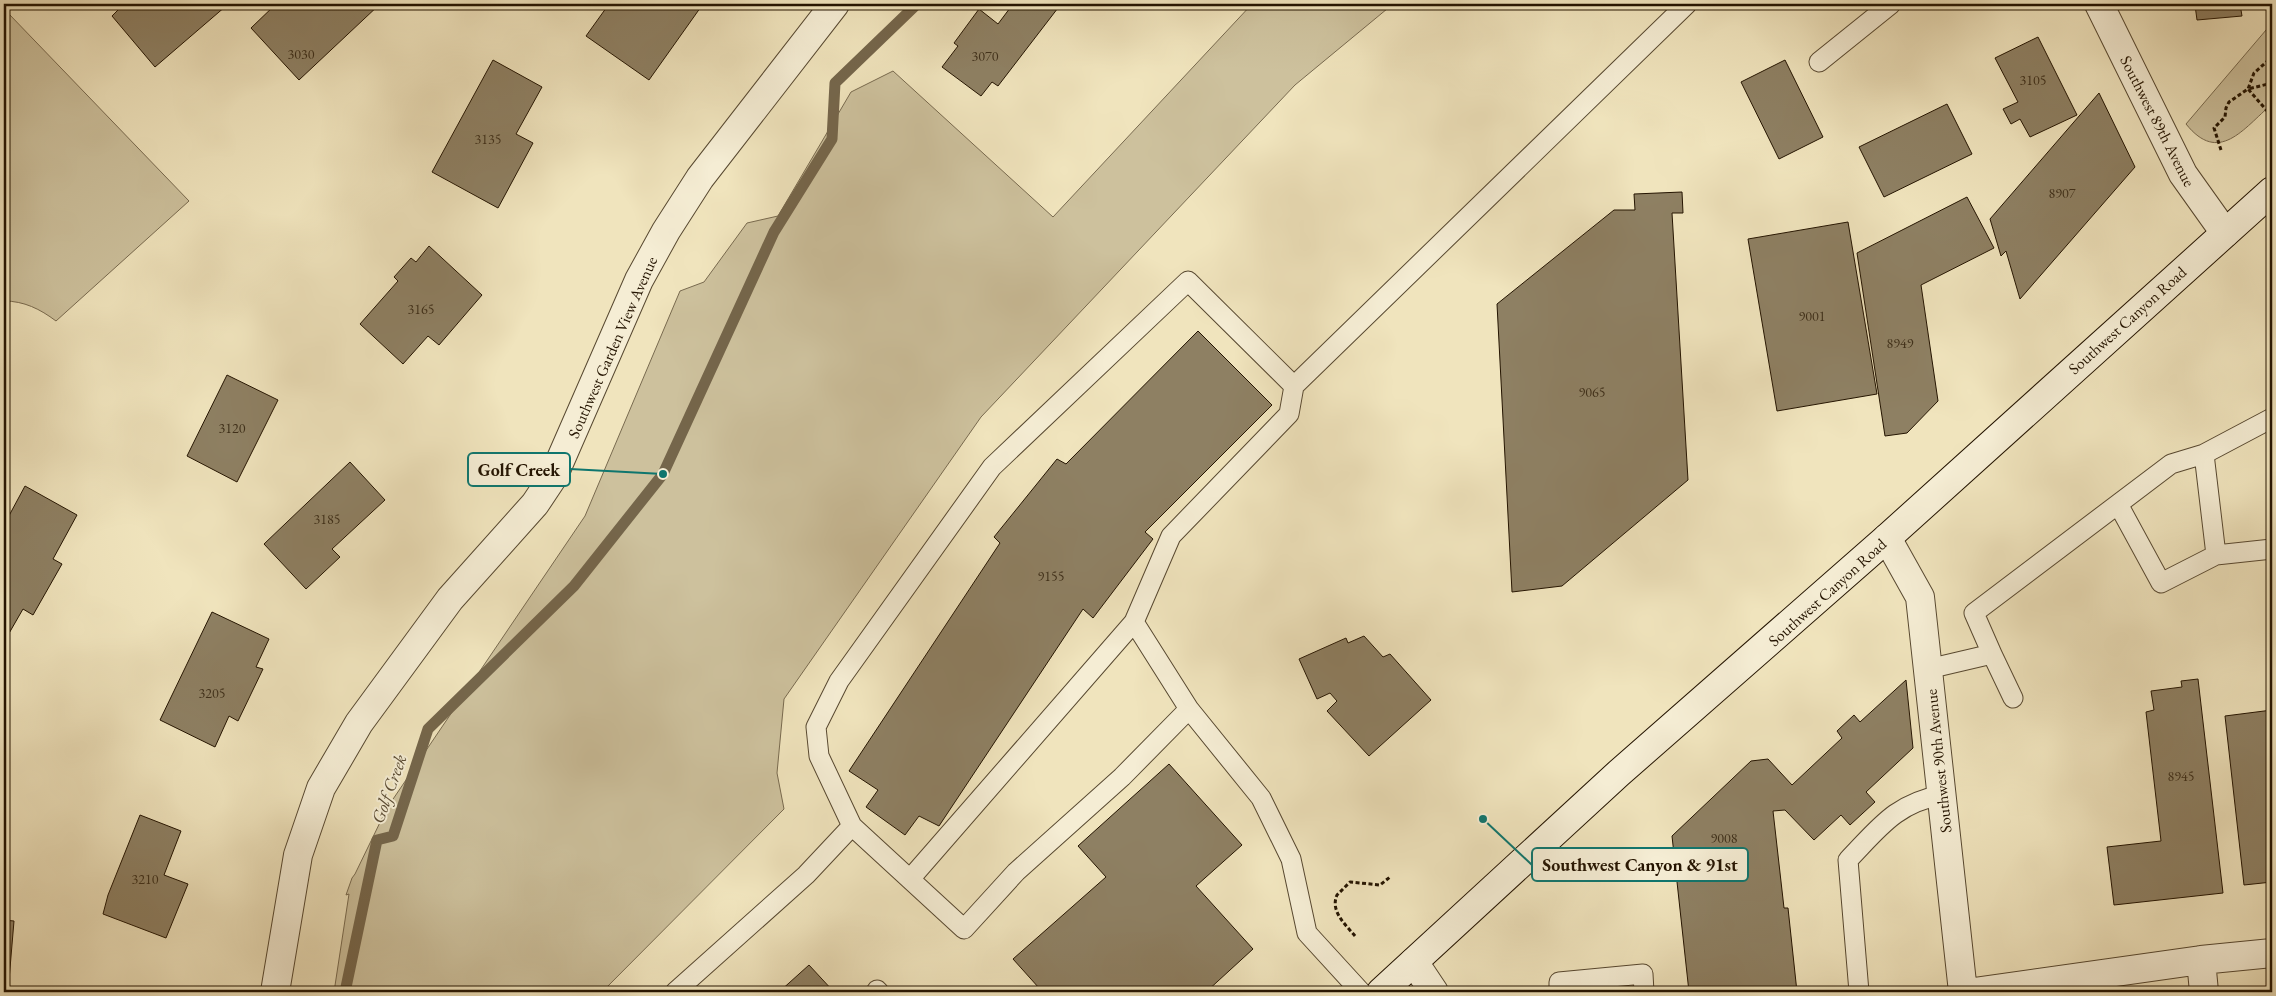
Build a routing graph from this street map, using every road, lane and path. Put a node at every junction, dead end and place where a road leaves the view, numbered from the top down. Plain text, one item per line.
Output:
1 (835, 4) edge
2 (1687, 4) edge
3 (1891, 4) edge
4 (2099, 4) edge
5 (2272, 57) edge
6 (1819, 62) dead end
7 (2272, 83) edge
8 (2248, 89) junction
9 (2268, 112) dead end
10 (2221, 150) dead end
11 (2272, 191) edge
12 (2226, 233) junction
13 (1294, 386) junction
14 (2272, 418) edge
15 (2204, 454) junction
16 (2118, 504) junction
17 (1887, 538) junction
18 (2272, 550) edge
19 (2216, 555) junction
20 (1134, 622) junction
21 (1992, 654) junction
22 (1928, 669) junction
23 (2013, 698) dead end
24 (1189, 709) junction
25 (1942, 795) junction
26 (852, 826) junction
27 (1390, 877) dead end
28 (910, 879) junction
29 (1354, 936) dead end
30 (2272, 953) edge
31 (2201, 960) junction
32 (1414, 962) junction
33 (1858, 985) edge
34 (2065, 986) edge
35 (275, 992) edge
36 (675, 992) edge
37 (1361, 992) edge
38 (1381, 992) edge
39 (1434, 992) edge
40 (1560, 992) edge
41 (1644, 992) edge
42 (1963, 992) edge
43 (1974, 992) edge
44 (2204, 992) edge

1 - 35 street, Southwest Garden View Avenue
2 - 13 lane
3 - 6 lane
4 - 12 street, Southwest 89th Avenue
5 - 8 path
7 - 8 path
8 - 9 path
8 - 10 path
11 - 12 street, Southwest Canyon Road
12 - 17 street, Southwest Canyon Road
13 - 20 lane
13 - 26 lane
14 - 15 lane
15 - 16 lane
15 - 19 lane
16 - 19 lane
16 - 21 lane
17 - 22 street, Southwest 90th Avenue
17 - 32 street, Southwest Canyon Road
18 - 19 lane
20 - 24 lane
20 - 28 lane
21 - 22 lane
21 - 23 lane
22 - 25 street, Southwest 90th Avenue
24 - 28 lane
24 - 37 lane
25 - 33 lane
25 - 42 street, Southwest 90th Avenue
26 - 28 lane
26 - 36 lane
27 - 29 path
30 - 31 street
31 - 34 street
31 - 44 street
32 - 38 street, Southwest Canyon Road
32 - 39 street
34 - 43 street
40 - 41 lane

